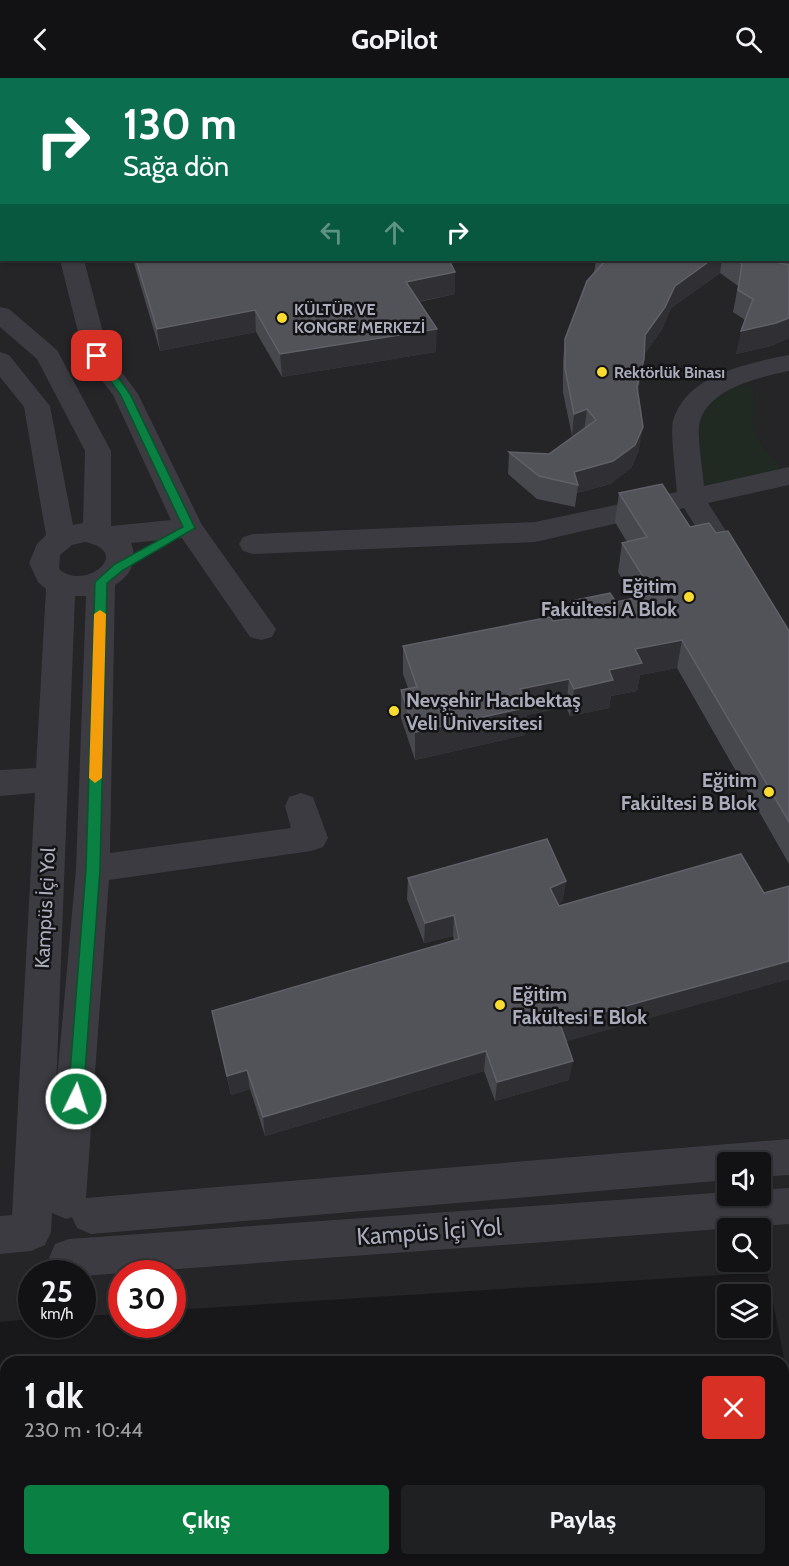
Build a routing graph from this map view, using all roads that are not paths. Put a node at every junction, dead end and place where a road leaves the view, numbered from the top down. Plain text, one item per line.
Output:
1 (72, 261) edge
2 (0, 314) edge
3 (0, 360) edge
4 (789, 363) edge
5 (789, 476) edge
6 (691, 498) junction
7 (189, 528) junction
8 (102, 535) junction
9 (61, 538) junction
10 (254, 544) dead end
11 (110, 574) junction
12 (61, 584) junction
13 (746, 585) edge
14 (261, 628) dead end
15 (51, 779) junction
16 (0, 783) edge
17 (301, 806) dead end
18 (93, 869) junction
19 (789, 1157) edge
20 (789, 1206) edge
21 (78, 1208) junction
22 (15, 1233) edge
23 (69, 1258) junction

1 - 7 street
2 - 8 street
3 - 9 street
4 - 6 street
5 - 6 street
6 - 10 street
6 - 13 street
7 - 8 street
7 - 11 street
7 - 14 street
8 - 9 street
8 - 11 street
9 - 12 street
11 - 12 street
11 - 18 street
12 - 15 street, Kampüs İçi Yol
15 - 16 street
15 - 22 street, Kampüs İçi Yol
17 - 18 street
18 - 21 street
19 - 21 street
20 - 23 street, Kampüs İçi Yol
21 - 22 street
21 - 23 street
22 - 23 street, Kampüs İçi Yol

